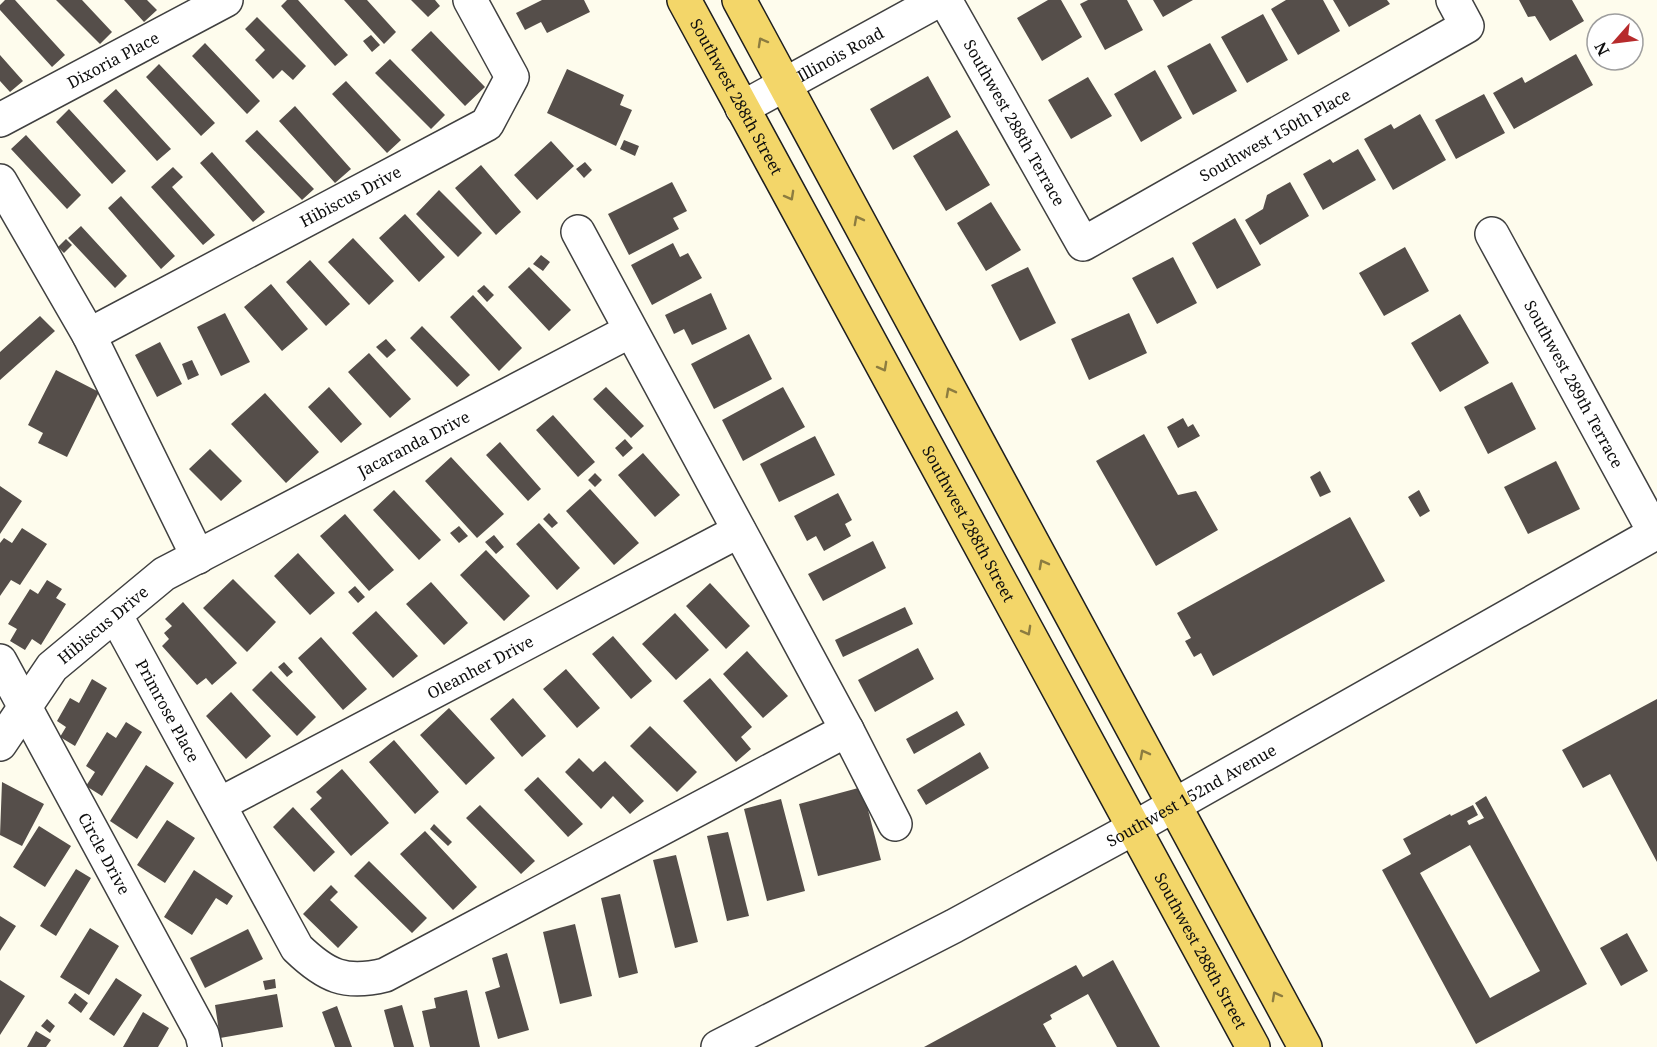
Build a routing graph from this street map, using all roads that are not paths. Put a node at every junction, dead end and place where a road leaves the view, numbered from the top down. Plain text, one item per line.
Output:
1 (226, 0) edge
2 (471, 0) edge
3 (684, 0) edge
4 (739, 0) edge
5 (939, 0) edge
6 (945, 0) edge
7 (1460, 13) edge
8 (785, 85) junction
9 (742, 108) junction
10 (0, 120) edge
11 (0, 181) edge
12 (578, 231) dead end
13 (1492, 234) dead end
14 (1083, 244) joint
15 (630, 331) junction
16 (89, 335) junction
17 (739, 531) junction
18 (1656, 533) edge
19 (198, 557) junction
20 (116, 616) junction
21 (0, 662) edge
22 (24, 706) junction
23 (847, 730) junction
24 (0, 744) edge
25 (220, 804) junction
26 (1172, 806) junction
27 (894, 824) dead end
28 (1134, 828) junction
29 (206, 1047) edge
30 (718, 1047) edge
31 (1253, 1047) edge
32 (1305, 1047) edge

1 - 10 street, Dixoria Place
2 - 16 street, Hibiscus Drive
3 - 9 main road, Southwest 288th Street
8 -> 4 main road
5 - 8 street, Illinois Road
6 - 14 street, Southwest 288th Terrace
7 - 14 street, Southwest 150th Place
8 - 9 street, Illinois Road
26 -> 8 main road
9 -> 28 main road, Southwest 288th Street
11 - 16 street
12 - 15 street
13 - 18 street, Southwest 289th Terrace
15 - 17 street
15 - 19 street, Jacaranda Drive
16 - 19 street
17 - 23 street
17 - 25 street, Oleanher Drive
18 - 26 street, Southwest 152nd Avenue
19 - 20 street, Hibiscus Drive
20 - 22 street, Hibiscus Drive
20 - 25 street, Primrose Place
21 - 22 street, Circle Drive
22 - 24 street
22 - 29 street, Circle Drive
23 - 25 street, Primrose Place
23 - 27 street
26 - 28 street, Southwest 152nd Avenue
32 -> 26 main road
28 - 30 street, Southwest 152nd Avenue
28 - 31 main road, Southwest 288th Street

